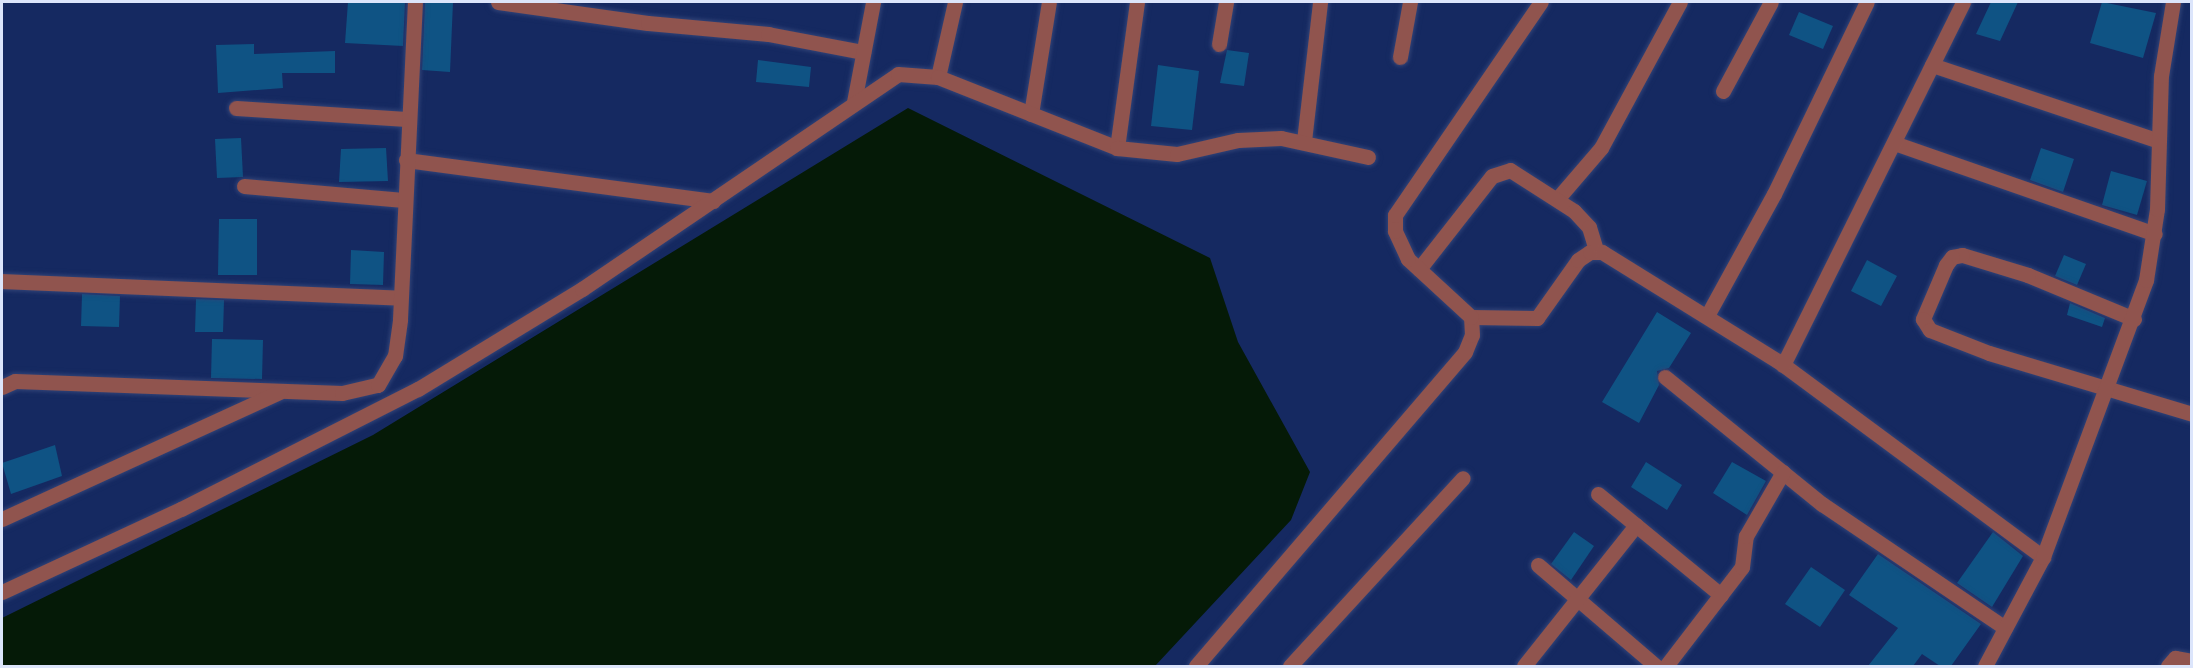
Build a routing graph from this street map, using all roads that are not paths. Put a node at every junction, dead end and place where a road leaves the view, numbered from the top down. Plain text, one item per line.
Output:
1 (415, 2) edge
2 (498, 2) edge
3 (873, 2) edge
4 (955, 2) edge
5 (1049, 2) edge
6 (1137, 2) edge
7 (1226, 2) edge
8 (1320, 2) edge
9 (1410, 2) edge
10 (1541, 2) edge
11 (1680, 2) edge
12 (1771, 2) edge
13 (1867, 2) edge
14 (1963, 2) edge
15 (2173, 2) edge
16 (1219, 44) dead end
17 (864, 52) junction
18 (1400, 57) dead end
19 (1932, 65) junction
20 (938, 77) junction
21 (1722, 91) dead end
22 (854, 102) junction
23 (236, 108) dead end
24 (1031, 114) junction
25 (407, 119) junction
26 (2157, 140) junction
27 (1304, 141) junction
28 (1894, 143) junction
29 (1117, 148) junction
30 (1368, 157) dead end
31 (406, 160) junction
32 (244, 186) dead end
33 (1558, 198) junction
34 (403, 200) junction
35 (713, 201) junction
36 (2155, 234) junction
37 (1596, 250) junction
38 (1419, 269) junction
39 (2, 281) edge
40 (400, 298) junction
41 (1708, 314) junction
42 (1471, 317) junction
43 (2134, 319) junction
44 (1783, 365) junction
45 (1665, 377) dead end
46 (2105, 384) junction
47 (2, 387) edge
48 (283, 391) junction
49 (2192, 414) edge
50 (1783, 472) junction
51 (1463, 478) dead end
52 (1598, 494) dead end
53 (2, 519) edge
54 (1636, 525) junction
55 (2043, 557) junction
56 (1538, 566) dead end
57 (2, 592) edge
58 (1721, 595) junction
59 (1578, 599) junction
60 (2005, 628) junction
61 (2192, 661) edge
62 (1196, 666) edge
63 (1290, 666) edge
64 (1524, 666) edge
65 (1656, 666) edge
66 (1666, 666) edge
67 (1985, 666) edge
68 (2168, 666) edge

1 - 25 street
2 - 17 street
3 - 17 street
4 - 20 street
5 - 24 street
6 - 29 street
7 - 16 street
8 - 27 street
9 - 18 street
10 - 38 street
11 - 33 street
12 - 21 street
13 - 41 street
14 - 19 street
15 - 26 street
17 - 22 street
19 - 26 street
19 - 28 street
20 - 22 street
20 - 24 street
22 - 35 street
23 - 25 street
24 - 29 street
25 - 31 street
26 - 36 street
27 - 29 street
27 - 30 street
28 - 36 street
28 - 44 street
31 - 34 street
31 - 35 street
32 - 34 street
33 - 37 street
33 - 38 street
34 - 40 street
35 - 57 street
36 - 43 street
37 - 41 street
37 - 42 street
38 - 42 street
39 - 40 street
40 - 48 street
41 - 44 street
42 - 62 street
43 - 46 street
43 - 46 street
44 - 55 street
45 - 50 street
46 - 49 street
46 - 55 street
47 - 48 street
48 - 53 street
50 - 58 street
50 - 60 street
51 - 63 street
52 - 54 street
54 - 58 street
54 - 59 street
55 - 60 street
56 - 59 street
58 - 66 street
59 - 64 street
59 - 65 street
60 - 67 street
61 - 68 street

